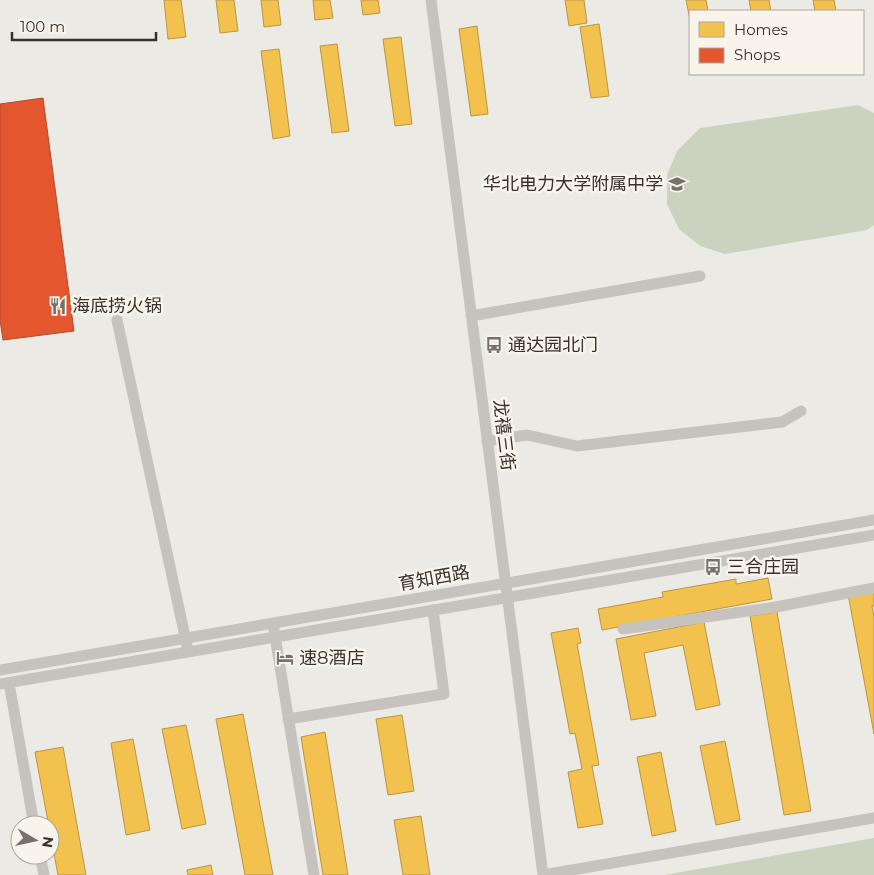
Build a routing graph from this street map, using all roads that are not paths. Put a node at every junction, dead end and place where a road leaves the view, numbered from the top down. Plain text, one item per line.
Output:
1 (431, 0) edge
2 (700, 276) dead end
3 (471, 316) junction
4 (117, 320) dead end
5 (801, 411) dead end
6 (487, 442) junction
7 (874, 520) edge
8 (874, 535) edge
9 (505, 583) junction
10 (874, 588) edge
11 (507, 598) junction
12 (433, 610) junction
13 (272, 623) junction
14 (623, 629) dead end
15 (275, 637) junction
16 (186, 638) junction
17 (189, 652) junction
18 (0, 670) edge
19 (4, 684) edge
20 (288, 719) junction
21 (32, 815) edge
22 (874, 818) edge
23 (314, 875) edge
24 (543, 875) edge

1 - 3 street, 龙禧三街
2 - 3 street
3 - 6 street, 龙禧三街
4 - 16 street
5 - 6 street
6 - 9 street, 龙禧三街
7 - 9 street, 育知西路
8 - 11 street, 育知西路
9 - 11 street, 龙禧三街
9 - 13 street, 育知西路
10 - 14 street
11 - 12 street, 育知西路
11 - 24 street, 龙禧三街
12 - 15 street, 育知西路
12 - 20 street
13 - 15 street
13 - 16 street, 育知西路
15 - 17 street, 育知西路
15 - 20 street
16 - 17 street
16 - 18 street, 育知西路
17 - 19 street, 育知西路
19 - 21 street
20 - 23 street
22 - 24 street

